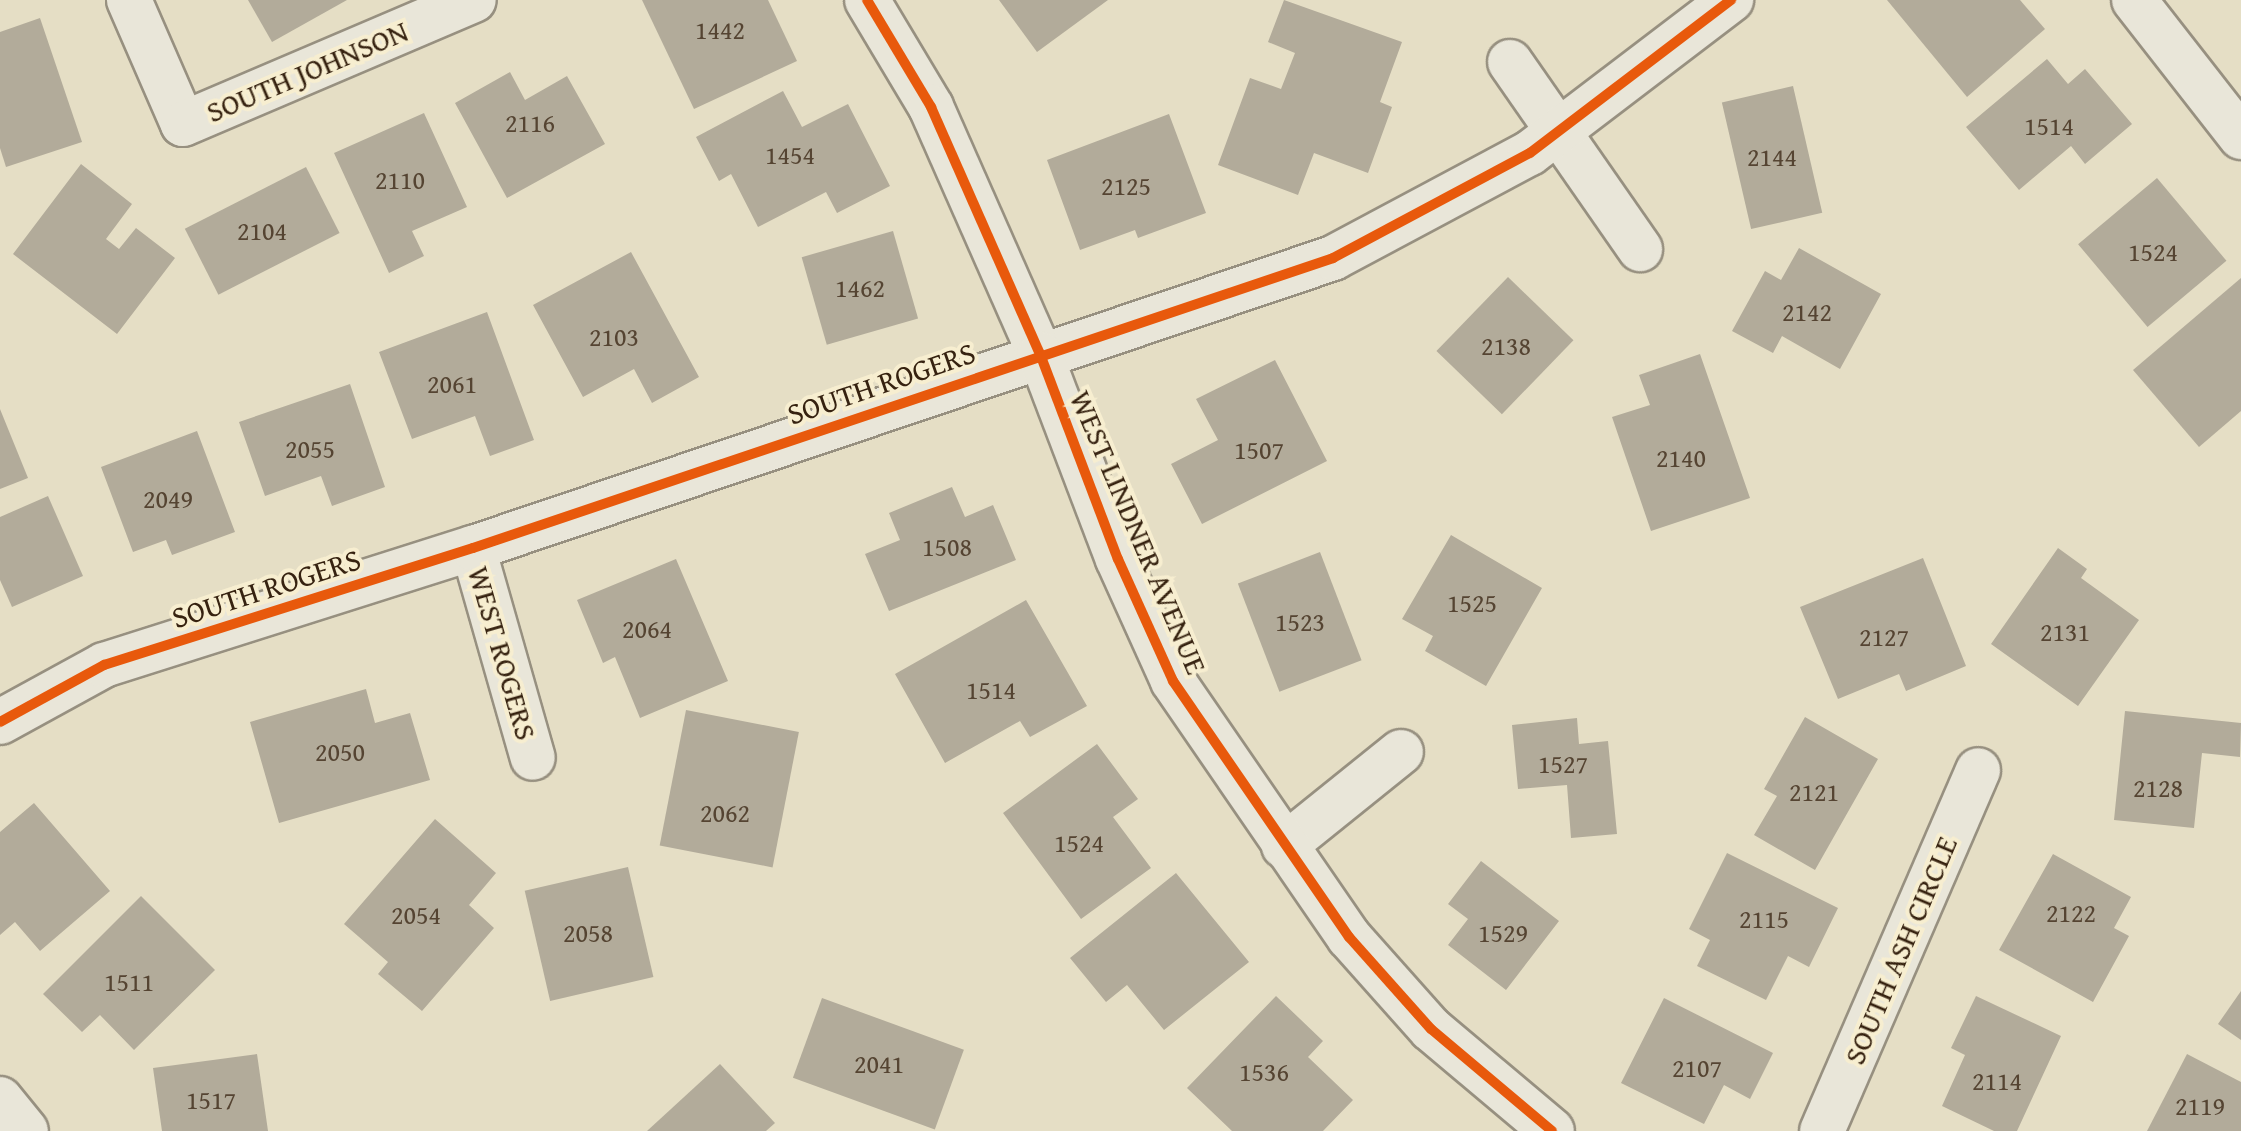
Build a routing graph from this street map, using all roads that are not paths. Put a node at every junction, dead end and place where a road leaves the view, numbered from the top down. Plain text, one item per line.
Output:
1 (129, 0) edge
2 (474, 0) edge
3 (867, 0) edge
4 (1731, 0) edge
5 (2134, 0) edge
6 (1510, 62) dead end
7 (1555, 133) junction
8 (2241, 137) edge
9 (1640, 249) dead end
10 (1040, 354) junction
11 (473, 548) junction
12 (0, 721) edge
13 (1401, 752) dead end
14 (533, 758) dead end
15 (1978, 770) dead end
16 (1284, 846) junction
17 (0, 1099) edge
18 (26, 1131) edge
19 (1552, 1131) edge
20 (1822, 1131) edge

1 - 2 street, SOUTH JOHNSON
3 - 10 street, WEST LINDNER AVENUE
4 - 7 street, SOUTH ROGERS
5 - 8 street
6 - 7 street
7 - 9 street
7 - 10 street, SOUTH ROGERS
10 - 11 street, SOUTH ROGERS
10 - 16 street, WEST LINDNER AVENUE
11 - 12 street, SOUTH ROGERS
11 - 14 street, WEST ROGERS
13 - 16 street
15 - 20 street, SOUTH ASH CIRCLE
16 - 19 street, WEST LINDNER AVENUE
17 - 18 street

